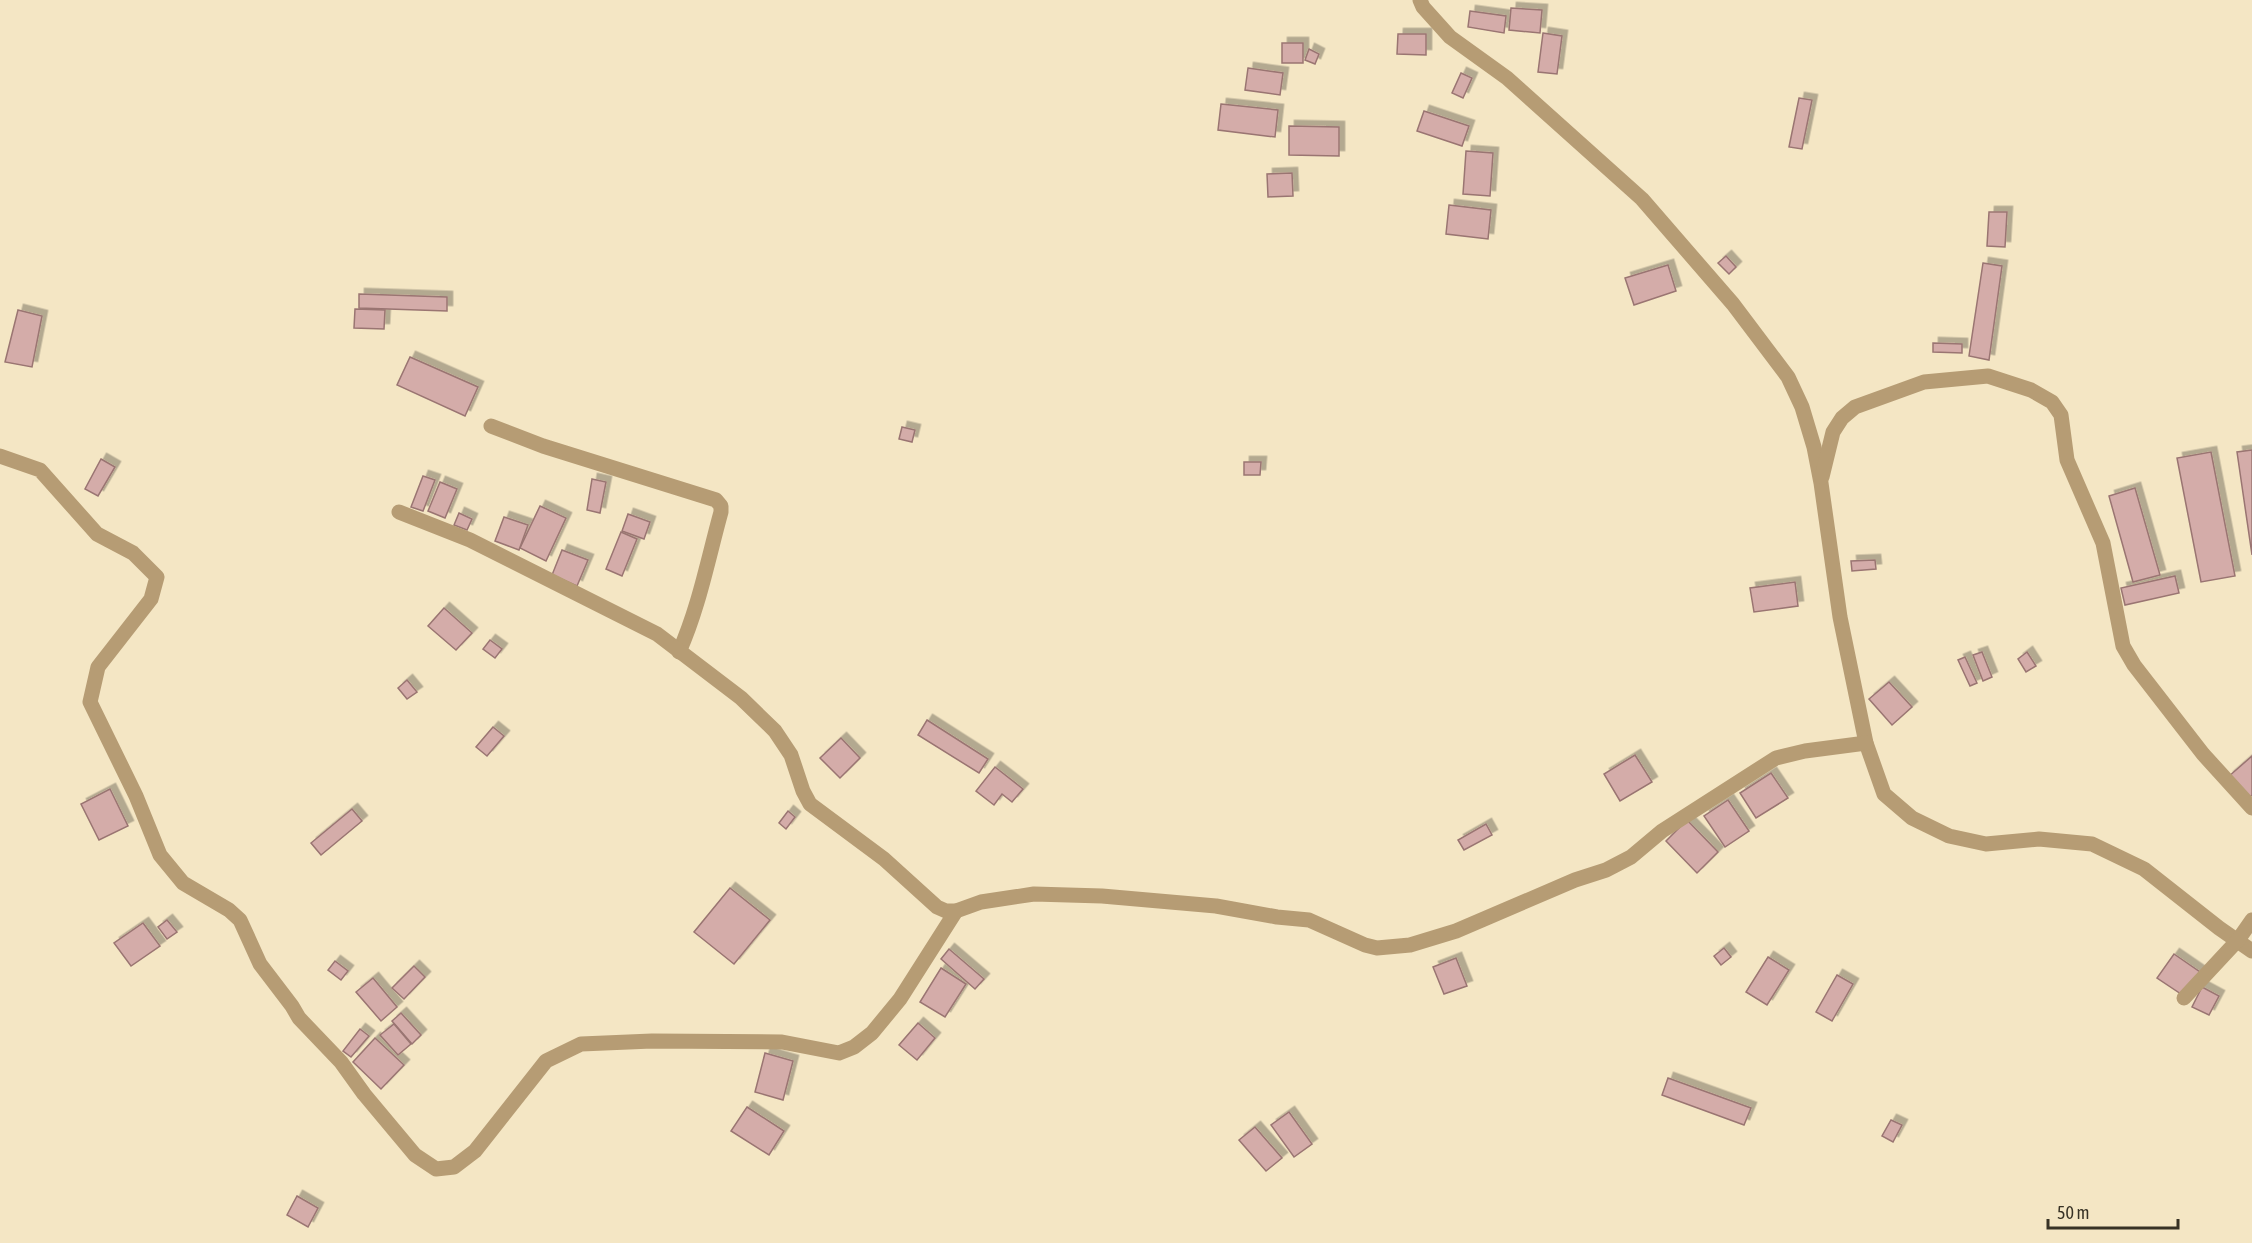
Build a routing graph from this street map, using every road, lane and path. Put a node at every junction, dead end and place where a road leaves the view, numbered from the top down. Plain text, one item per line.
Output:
1 (1420, 0) edge
2 (491, 426) dead end
3 (0, 456) edge
4 (1821, 483) junction
5 (399, 512) dead end
6 (679, 652) junction
7 (1866, 742) junction
8 (2252, 808) edge
9 (956, 911) junction
10 (2252, 920) edge
11 (2238, 940) junction
12 (2252, 951) edge
13 (2184, 998) dead end

1 - 4 street
2 - 6 street
3 - 9 street
4 - 7 street
4 - 8 street
5 - 6 street
6 - 9 street
7 - 9 street
7 - 11 street
10 - 11 street
11 - 12 street
11 - 13 street

